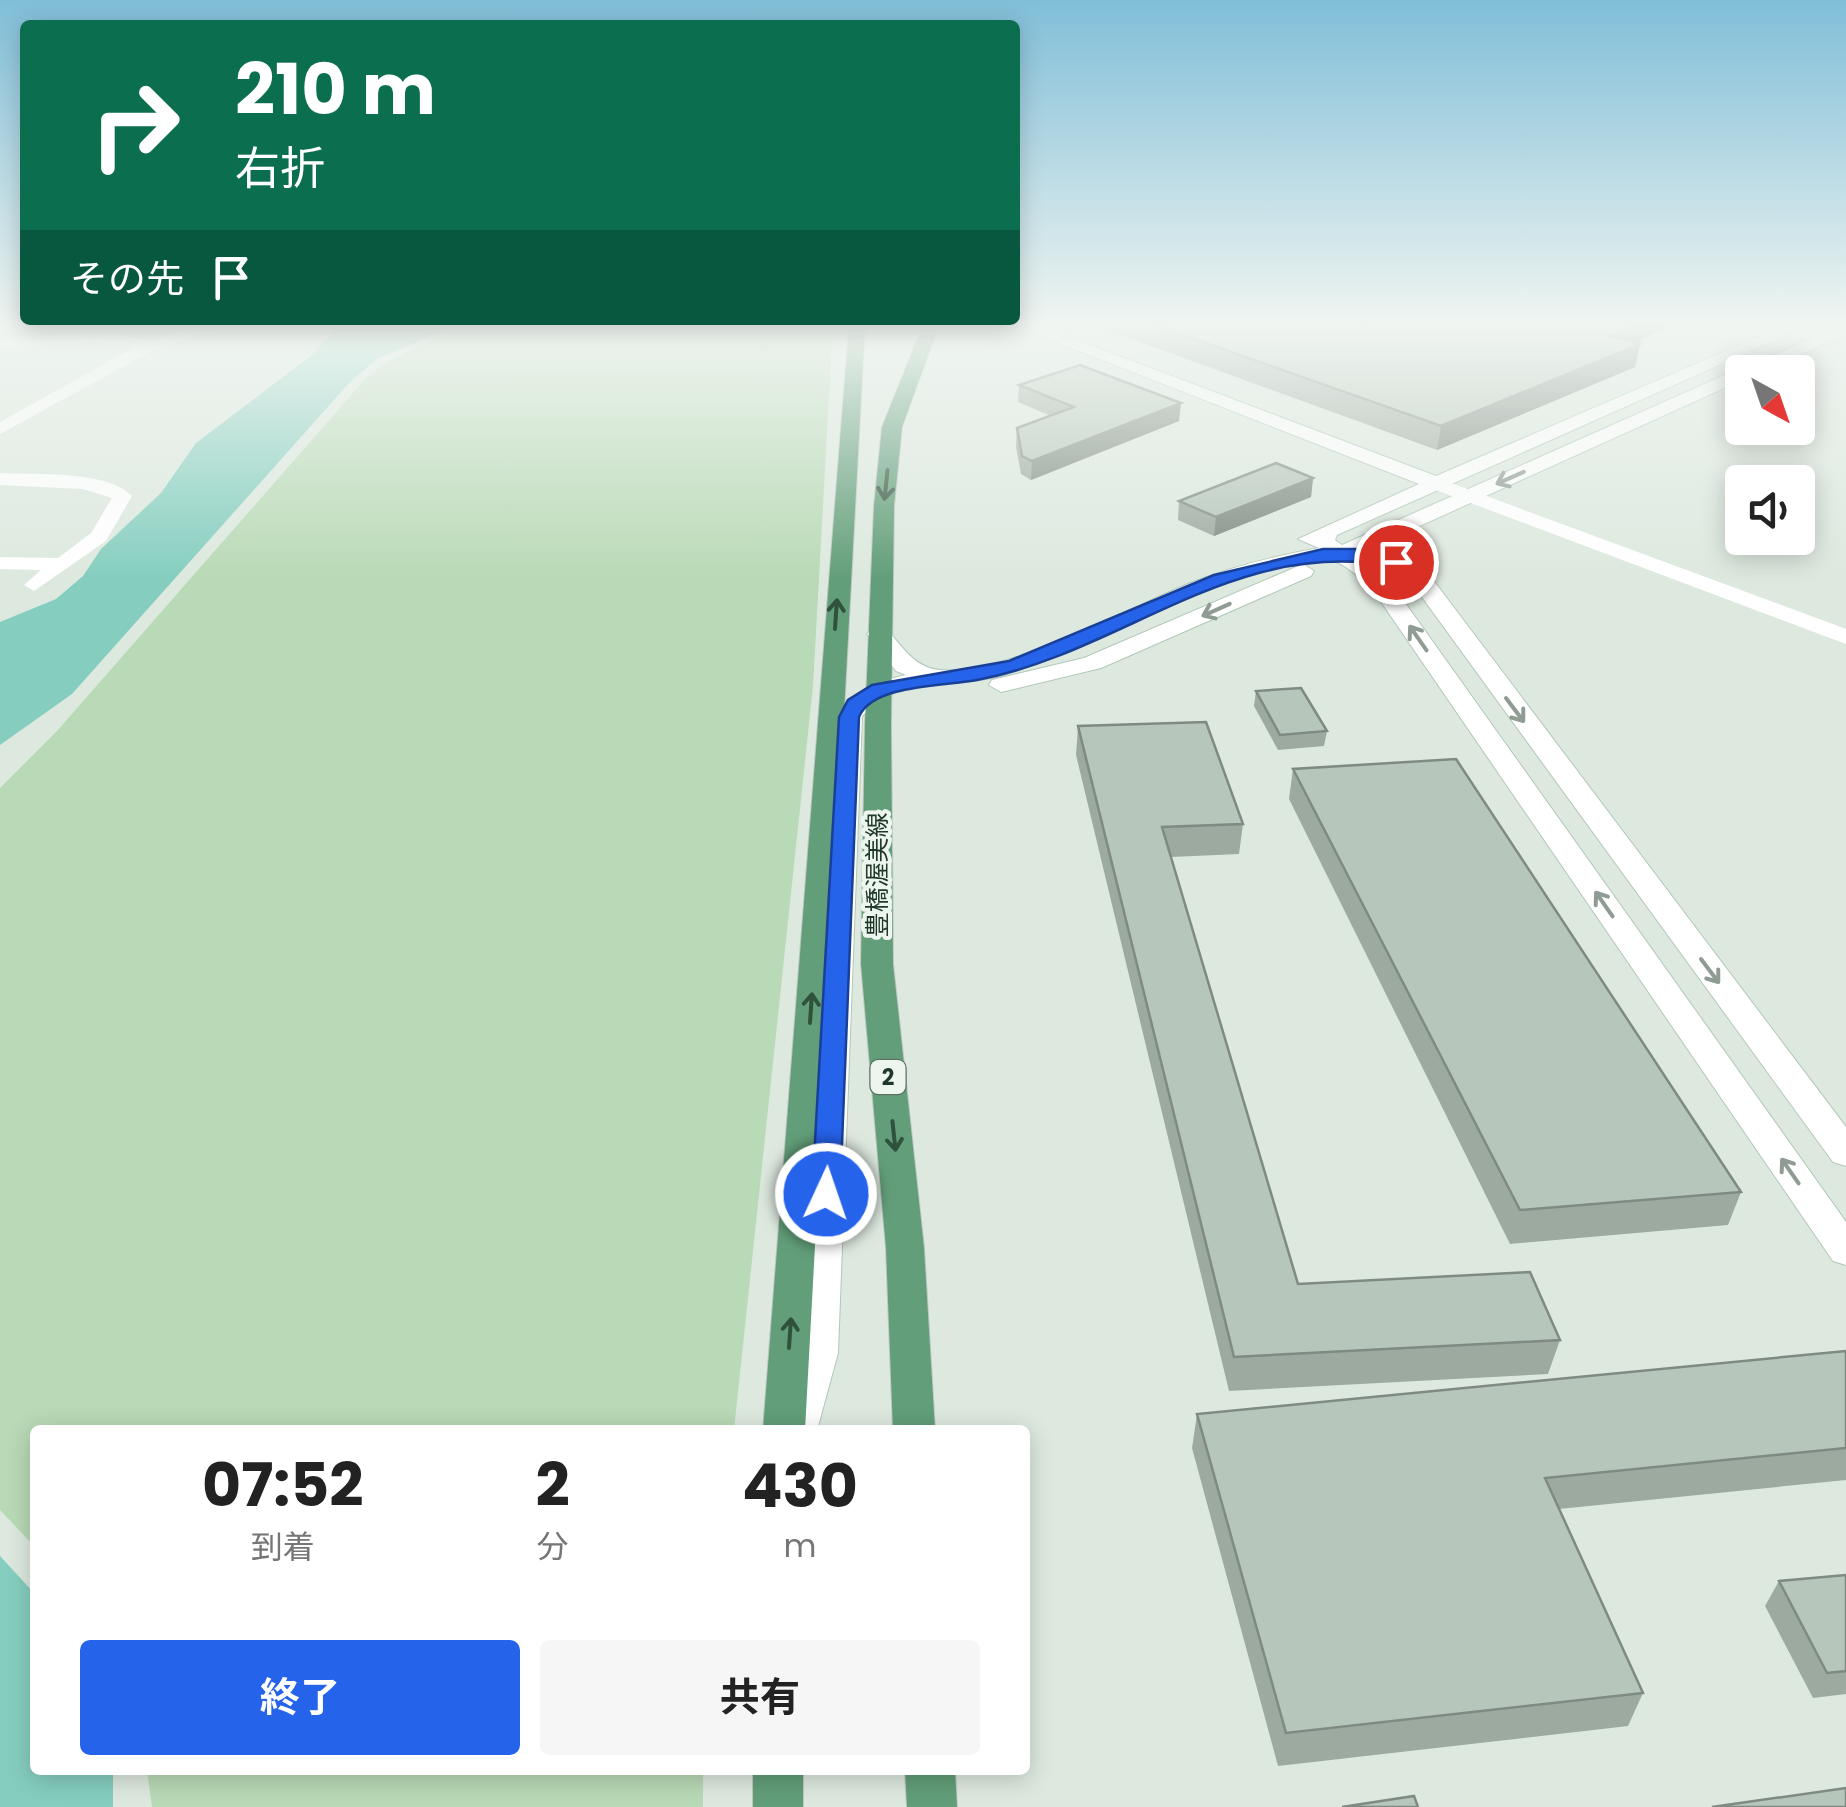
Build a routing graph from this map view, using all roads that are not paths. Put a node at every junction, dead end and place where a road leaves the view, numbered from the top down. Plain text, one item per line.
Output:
1 (37, 409) edge
2 (851, 409) edge
3 (899, 409) edge
4 (1241, 409) edge
5 (1607, 409) edge
6 (1663, 409) edge
7 (0, 429) edge
8 (0, 479) edge
9 (1435, 484) junction
10 (1469, 496) junction
11 (1410, 523) junction
12 (1327, 531) junction
13 (1339, 554) junction
14 (0, 563) edge
15 (62, 564) junction
16 (1305, 570) junction
17 (1415, 576) junction
18 (1220, 578) junction
19 (34, 585) dead end
20 (1382, 588) junction
21 (879, 634) junction
22 (1846, 637) edge
23 (832, 669) junction
24 (939, 679) junction
25 (984, 687) junction
26 (879, 689) junction
27 (878, 724) junction
28 (1846, 1153) edge
29 (1846, 1250) edge
30 (784, 1425) edge
31 (797, 1425) edge
32 (914, 1425) edge
33 (778, 1775) edge
34 (930, 1775) edge
35 (778, 1807) edge
36 (932, 1807) edge

1 - 7 street
23 -> 2 main road
3 -> 21 main road, 豊橋渥美線 / 2
4 - 9 street
5 - 9 street
6 -> 10 street
8 - 15 street
9 - 10 street
9 - 12 street
10 - 11 street
10 - 22 street
11 - 13 street
11 - 17 street
12 - 13 street
12 - 18 street
13 - 16 street
13 - 17 street
13 - 18 street
13 - 20 street
14 - 15 street
15 - 19 street
16 - 20 street
16 -> 25 street
17 -> 28 street
18 - 24 street
29 -> 20 street
21 - 24 street
21 - 26 main road, 豊橋渥美線 / 2
23 - 26 street
30 -> 23 main road
24 - 26 street
25 - 26 street
25 - 27 street
26 - 27 main road, 豊橋渥美線 / 2
26 - 31 street
27 -> 32 main road, 豊橋渥美線 / 2
33 - 35 main road
34 - 36 main road

